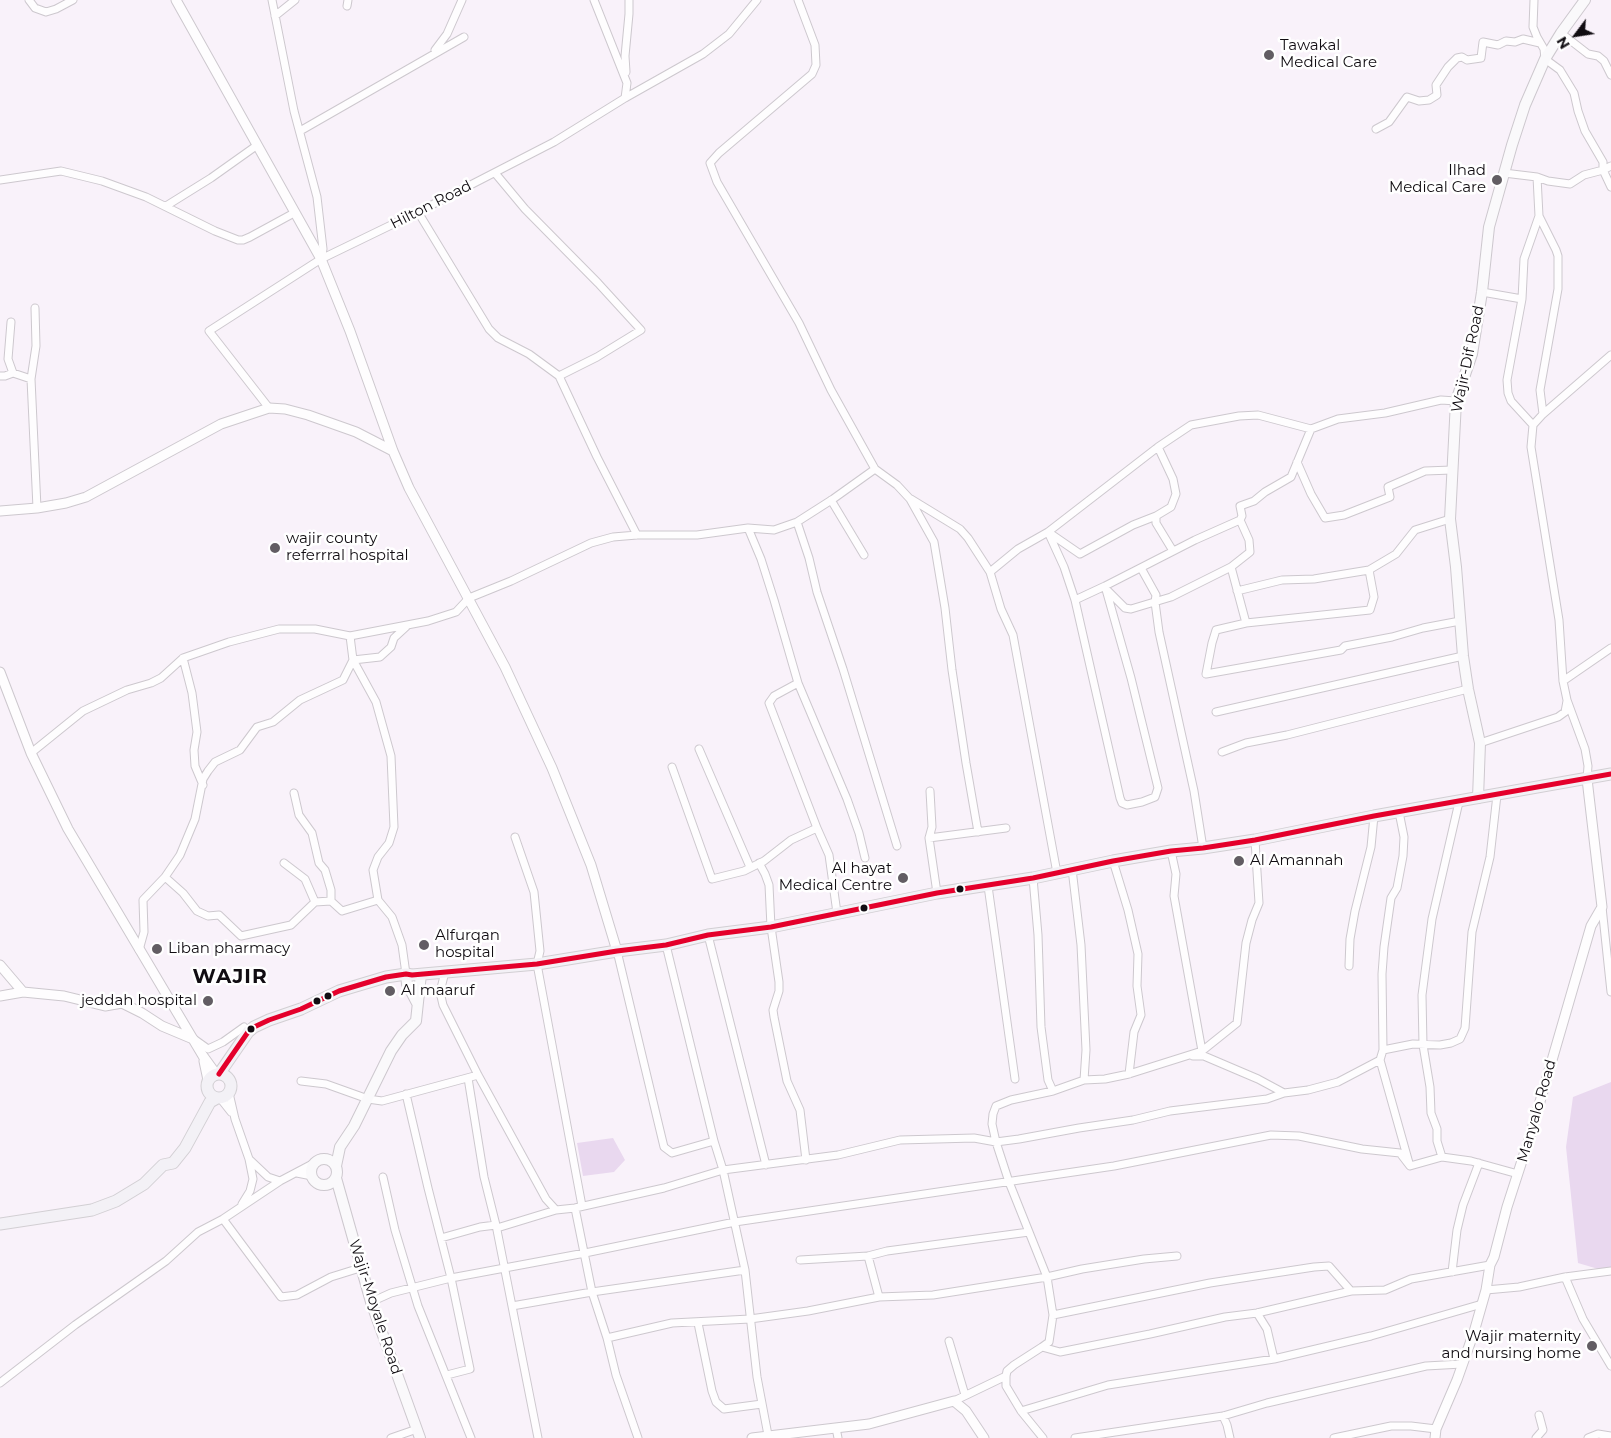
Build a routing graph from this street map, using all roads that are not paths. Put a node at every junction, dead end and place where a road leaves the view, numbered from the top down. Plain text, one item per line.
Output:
1 (29, 0) edge
2 (73, 0) edge
3 (176, 0) edge
4 (272, 0) edge
5 (295, 0) edge
6 (462, 0) edge
7 (594, 0) edge
8 (628, 0) edge
9 (757, 0) edge
10 (798, 0) edge
11 (1534, 0) edge
12 (1585, 0) edge
13 (275, 16) junction
14 (1561, 33) junction
15 (464, 37) dead end
16 (1540, 43) junction
17 (427, 57) junction
18 (1545, 59) junction
19 (1611, 75) edge
20 (627, 83) junction
21 (625, 98) junction
22 (1376, 129) dead end
23 (300, 131) junction
24 (256, 146) junction
25 (1611, 166) edge
26 (1602, 170) junction
27 (495, 173) junction
28 (1504, 173) junction
29 (1536, 177) junction
30 (0, 180) edge
31 (1611, 187) edge
32 (166, 206) junction
33 (418, 212) junction
34 (294, 213) junction
35 (1539, 216) junction
36 (321, 260) junction
37 (1482, 292) junction
38 (1522, 298) junction
39 (35, 308) dead end
40 (11, 322) dead end
41 (1611, 356) edge
42 (13, 373) junction
43 (0, 376) edge
44 (559, 376) junction
45 (31, 379) junction
46 (1456, 401) junction
47 (269, 408) junction
48 (1543, 414) junction
49 (1533, 425) junction
50 (1311, 429) junction
51 (1158, 446) junction
52 (393, 451) junction
53 (1297, 462) junction
54 (875, 468) junction
55 (1452, 470) junction
56 (910, 499) junction
57 (831, 500) junction
58 (36, 508) junction
59 (0, 511) edge
60 (1156, 516) junction
61 (1450, 518) junction
62 (1240, 520) junction
63 (797, 522) junction
64 (748, 528) junction
65 (1048, 532) junction
66 (637, 535) junction
67 (1173, 552) junction
68 (864, 555) dead end
69 (1230, 567) junction
70 (1141, 568) junction
71 (1369, 570) junction
72 (990, 572) junction
73 (1105, 586) junction
74 (1237, 591) junction
75 (469, 598) junction
76 (1075, 600) junction
77 (1154, 602) junction
78 (1460, 621) junction
79 (1246, 623) junction
80 (408, 625) junction
81 (350, 636) junction
82 (1611, 648) edge
83 (1463, 656) junction
84 (183, 658) junction
85 (353, 660) junction
86 (0, 672) edge
87 (1563, 681) junction
88 (798, 683) junction
89 (1468, 689) junction
90 (1567, 700) junction
91 (1216, 712) dead end
92 (1480, 743) junction
93 (699, 749) dead end
94 (1222, 752) dead end
95 (31, 753) junction
96 (672, 767) dead end
97 (1611, 774) edge
98 (1587, 779) junction
99 (203, 785) junction
100 (930, 791) dead end
101 (294, 793) dead end
102 (1497, 795) junction
103 (1478, 798) junction
104 (1459, 802) junction
105 (1399, 812) junction
106 (1374, 816) junction
107 (817, 828) junction
108 (1006, 828) dead end
109 (978, 832) junction
110 (515, 837) dead end
111 (929, 838) junction
112 (1255, 840) junction
113 (897, 846) dead end
114 (1203, 848) junction
115 (1171, 850) junction
116 (865, 858) dead end
117 (1113, 861) junction
118 (284, 863) dead end
119 (759, 864) junction
120 (750, 867) junction
121 (1072, 869) junction
122 (1057, 873) junction
123 (165, 877) junction
124 (1033, 878) junction
125 (988, 886) junction
126 (937, 893) junction
127 (378, 900) junction
128 (331, 901) junction
129 (315, 902) junction
130 (1602, 907) junction
131 (837, 914) junction
132 (772, 926) junction
133 (708, 935) junction
134 (666, 945) junction
135 (139, 950) junction
136 (617, 950) junction
137 (537, 964) junction
138 (0, 965) edge
139 (1349, 966) dead end
140 (446, 972) junction
141 (406, 974) junction
142 (421, 974) junction
143 (23, 992) junction
144 (1611, 992) edge
145 (0, 996) edge
146 (417, 1003) junction
147 (248, 1032) junction
148 (193, 1039) junction
149 (1423, 1044) junction
150 (1383, 1050) junction
151 (1202, 1051) junction
152 (232, 1056) junction
153 (1185, 1056) junction
154 (1380, 1060) junction
155 (1129, 1074) junction
156 (478, 1075) junction
157 (468, 1078) junction
158 (213, 1079) junction
159 (1015, 1079) dead end
160 (1084, 1080) junction
161 (301, 1081) dead end
162 (1053, 1091) junction
163 (224, 1093) junction
164 (1284, 1093) junction
165 (406, 1094) junction
166 (368, 1099) junction
167 (202, 1116) junction
168 (714, 1141) junction
169 (996, 1142) junction
170 (340, 1147) junction
171 (1442, 1157) junction
172 (249, 1159) junction
173 (806, 1160) junction
174 (320, 1161) junction
175 (1479, 1163) junction
176 (766, 1164) junction
177 (336, 1166) junction
178 (1410, 1166) junction
179 (723, 1170) junction
180 (296, 1173) junction
181 (1518, 1174) junction
182 (312, 1176) junction
183 (383, 1177) dead end
184 (336, 1178) junction
185 (280, 1181) junction
186 (1010, 1182) junction
187 (320, 1184) junction
188 (342, 1202) junction
189 (241, 1206) junction
190 (578, 1207) junction
191 (556, 1210) junction
192 (223, 1219) junction
193 (735, 1222) junction
194 (0, 1224) edge
195 (496, 1227) junction
196 (1029, 1232) junction
197 (441, 1238) junction
198 (585, 1253) junction
199 (868, 1256) junction
200 (1177, 1256) dead end
201 (800, 1260) dead end
202 (1490, 1265) junction
203 (360, 1268) junction
204 (504, 1268) junction
205 (745, 1270) junction
206 (1611, 1271) edge
207 (1452, 1272) junction
208 (1047, 1277) junction
209 (1565, 1277) junction
210 (451, 1278) junction
211 (413, 1287) junction
212 (1486, 1290) junction
213 (1351, 1291) junction
214 (592, 1292) junction
215 (879, 1297) junction
216 (371, 1302) junction
217 (1482, 1304) junction
218 (512, 1306) junction
219 (1257, 1313) junction
220 (1053, 1314) junction
221 (750, 1319) junction
222 (698, 1323) junction
223 (607, 1338) junction
224 (949, 1341) dead end
225 (1042, 1347) junction
226 (1274, 1359) junction
227 (1462, 1364) junction
228 (1611, 1366) edge
229 (446, 1375) junction
230 (1006, 1376) junction
231 (0, 1383) edge
232 (964, 1395) junction
233 (954, 1401) junction
234 (762, 1404) junction
235 (1022, 1411) junction
236 (1539, 1415) dead end
237 (1222, 1416) junction
238 (836, 1428) junction
239 (418, 1433) edge
240 (1436, 1434) edge
241 (768, 1435) junction
242 (1611, 1436) edge
243 (391, 1438) edge
244 (471, 1438) edge
245 (538, 1438) edge
246 (638, 1438) edge
247 (752, 1438) edge
248 (838, 1438) edge
249 (984, 1438) edge
250 (1042, 1438) edge
251 (1075, 1438) edge
252 (1230, 1438) edge
253 (1334, 1438) edge
254 (1536, 1438) edge
255 (1588, 1438) edge

1 - 2 street
3 - 24 street
4 - 13 street
5 - 13 street
6 - 17 street
7 - 20 street
8 - 20 street
9 - 21 street, Hilton Road
10 - 54 street
11 - 16 street
12 - 14 main road, Wajir-Dif Road
13 - 23 street
14 - 18 main road, Wajir-Dif Road
14 - 19 street
15 - 17 street
16 - 18 street
16 - 22 street
17 - 23 street
18 - 26 street
18 - 28 main road, Wajir-Dif Road
20 - 21 street
21 - 27 street, Hilton Road
23 - 36 street
24 - 32 street
24 - 34 street
25 - 26 street
26 - 29 street
26 - 31 street
27 - 33 street, Hilton Road
27 - 44 street
28 - 29 street
28 - 37 main road, Wajir-Dif Road
29 - 35 street
30 - 32 street
32 - 34 street
33 - 36 street, Hilton Road
33 - 44 street
34 - 36 street
35 - 38 street
35 - 48 street
36 - 47 street, Hilton Road
36 - 52 street
37 - 38 street
37 - 46 main road, Wajir-Dif Road
38 - 49 street
39 - 45 street
40 - 42 street
41 - 48 street
42 - 43 street
42 - 45 street
44 - 66 street
45 - 58 street
46 - 50 street
46 - 55 main road, Wajir-Dif Road
47 - 52 street
47 - 58 street
48 - 49 street
49 - 87 street
50 - 51 street
50 - 53 street
51 - 60 street
51 - 65 street
52 - 75 street
53 - 55 street
53 - 62 street
54 - 56 street
54 - 57 street
55 - 61 main road, Wajir-Dif Road
56 - 72 street
56 - 109 street
57 - 63 street
57 - 68 street
58 - 59 street
60 - 65 street
60 - 67 street
61 - 71 street
61 - 78 main road, Wajir-Dif Road
62 - 67 street
62 - 69 street
63 - 64 street
63 - 113 street
64 - 66 street
64 - 88 street
65 - 72 street
65 - 76 street
66 - 75 street
67 - 70 street
69 - 74 street
69 - 77 street
70 - 73 street
70 - 77 street
71 - 74 street
71 - 79 street
72 - 122 street
73 - 76 street
73 - 76 street
73 - 77 street
74 - 79 street
75 - 80 street
75 - 136 street
77 - 114 street
78 - 79 street
78 - 83 main road, Wajir-Dif Road
80 - 81 street
80 - 85 street
81 - 84 street
81 - 85 street
82 - 87 street
83 - 89 main road, Wajir-Dif Road
83 - 91 street
84 - 95 street
84 - 99 street
85 - 99 street
85 - 127 street
86 - 95 street
87 - 90 street
88 - 107 street
88 - 116 street
89 - 92 main road, Wajir-Dif Road
89 - 94 street
90 - 92 street
90 - 98 street
92 - 103 main road, Wajir-Dif Road
93 - 120 street
95 - 135 street
96 - 120 street
97 - 98 highway
98 - 102 highway
98 - 130 street
99 - 123 street
100 - 111 street
101 - 128 street
102 - 103 highway
102 - 149 street
103 - 104 highway
104 - 105 highway
104 - 149 street
105 - 106 highway
105 - 150 street
106 - 112 highway
106 - 139 street
107 - 119 street
107 - 131 street
108 - 109 street
109 - 111 street
110 - 137 street
111 - 126 street
112 - 114 highway
112 - 151 street
114 - 115 highway
115 - 117 highway
115 - 151 street
117 - 121 highway
117 - 155 street
118 - 129 street
119 - 120 street
119 - 132 street
121 - 122 highway
121 - 160 street
122 - 124 highway
123 - 129 street
123 - 135 street
124 - 125 highway
124 - 162 street
125 - 126 highway
125 - 159 street
126 - 131 highway
127 - 128 street
127 - 141 street
128 - 129 street
130 - 144 street
130 - 181 street, Manyalo Road
131 - 132 highway
132 - 133 highway
132 - 173 street
133 - 134 highway
133 - 176 street
134 - 136 highway
134 - 168 street
135 - 148 street
136 - 137 highway
136 - 168 street
137 - 140 highway
137 - 190 street
138 - 143 street
140 - 142 highway
140 - 156 street
141 - 142 highway
141 - 146 main road
141 - 147 highway
142 - 146 main road
143 - 145 street
143 - 148 street
146 - 166 main road
147 - 148 street
147 - 152 highway
148 - 158 street
149 - 150 street
149 - 171 street
150 - 154 street
151 - 153 street
152 - 158 highway
152 - 163 highway
153 - 155 street
153 - 164 street
154 - 164 street
154 - 178 street
155 - 160 street
156 - 157 street
156 - 191 street
157 - 165 street
157 - 195 street
158 - 163 highway
158 - 163 highway
158 - 167 highway
160 - 162 street
161 - 166 street
162 - 169 street
163 - 167 highway
163 - 172 street
164 - 169 street
165 - 166 street
165 - 197 street
166 - 170 main road
167 - 194 highway
168 - 179 street
169 - 173 street
169 - 186 street
170 - 174 main road
170 - 177 main road
171 - 175 street
171 - 178 street
172 - 185 street
172 - 189 street
173 - 176 street
174 - 177 main road
174 - 180 street
174 - 182 main road
175 - 181 street
175 - 207 street
176 - 179 street
177 - 184 main road
178 - 186 street
179 - 190 street
179 - 193 street
180 - 182 street
180 - 185 street
181 - 202 street, Manyalo Road
182 - 187 main road
183 - 211 street
184 - 187 main road
184 - 188 main road, Wajir-Moyale Road
185 - 189 street
186 - 193 street
186 - 196 street
187 - 188 main road
188 - 203 main road, Wajir-Moyale Road
189 - 192 street
190 - 191 street
190 - 198 street
191 - 195 street
192 - 203 street
192 - 231 street
193 - 198 street
193 - 205 street
195 - 197 street
195 - 204 street
196 - 199 street
196 - 208 street
197 - 210 street
198 - 204 street
198 - 214 street
199 - 201 street
199 - 215 street
200 - 208 street
202 - 207 street
202 - 212 street, Manyalo Road
203 - 216 main road, Wajir-Moyale Road
204 - 210 street
204 - 218 street
205 - 214 street
205 - 221 street
206 - 209 street
207 - 213 street
208 - 215 street
208 - 220 street
209 - 212 street
209 - 228 street
210 - 211 street
210 - 229 street
211 - 216 street
211 - 229 street
212 - 217 street, Manyalo Road
213 - 219 street
213 - 220 street
214 - 218 street
214 - 223 street
215 - 221 street
216 - 239 main road, Wajir-Moyale Road
217 - 226 street
217 - 227 street, Manyalo Road
218 - 245 street
219 - 225 street
219 - 226 street
220 - 225 street
221 - 222 street
221 - 234 street
222 - 223 street
222 - 234 street
223 - 246 street
224 - 232 street
225 - 230 street
226 - 235 street
227 - 237 street
227 - 240 street, Manyalo Road
229 - 244 street
230 - 232 street
230 - 235 street
232 - 233 street
233 - 238 street
233 - 249 street
234 - 241 street
235 - 250 street
236 - 254 street
237 - 251 street
237 - 252 street
238 - 241 street
238 - 248 street
239 - 243 street
240 - 253 street
241 - 247 street
242 - 255 street

